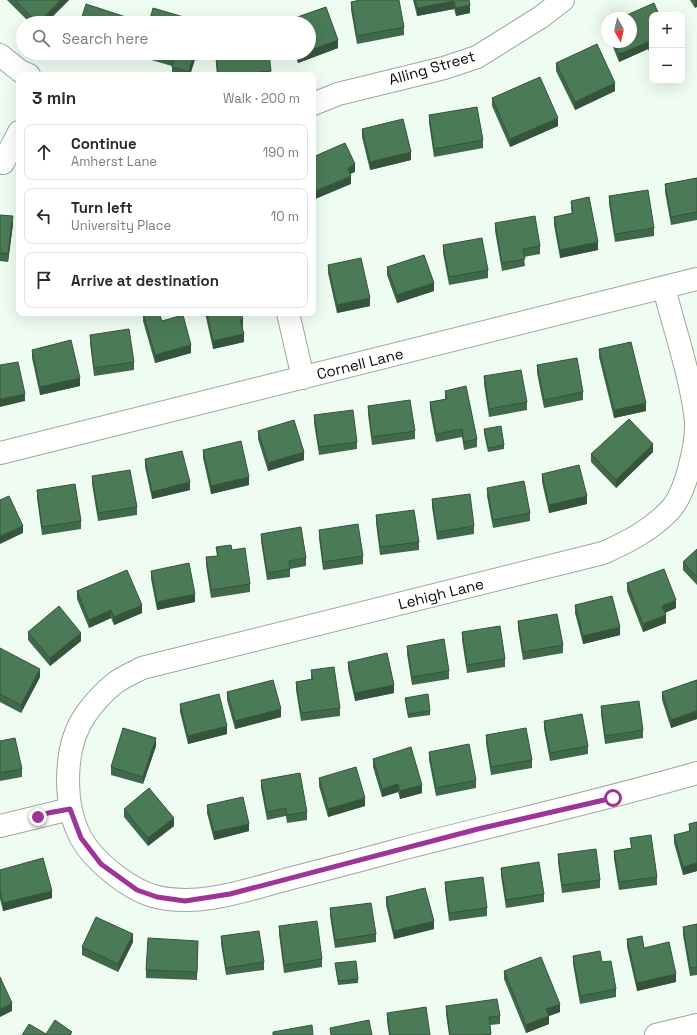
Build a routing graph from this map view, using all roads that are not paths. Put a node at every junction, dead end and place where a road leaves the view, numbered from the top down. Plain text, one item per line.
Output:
1 (563, 0) edge
2 (0, 56) edge
3 (22, 72) edge
4 (316, 103) edge
5 (16, 138) edge
6 (3, 163) dead end
7 (697, 279) edge
8 (664, 288) junction
9 (289, 316) edge
10 (303, 378) junction
11 (0, 453) edge
12 (697, 774) edge
13 (70, 809) junction
14 (0, 826) edge
15 (697, 1025) edge
16 (656, 1035) edge

1 - 4 street, Alling Street
2 - 3 street
5 - 6 street
7 - 8 street, Cornell Lane
8 - 10 street, Cornell Lane
8 - 13 street, Lehigh Lane
9 - 10 street
10 - 11 street, Cornell Lane
12 - 13 street, Lehigh Lane
13 - 14 street
15 - 16 street

